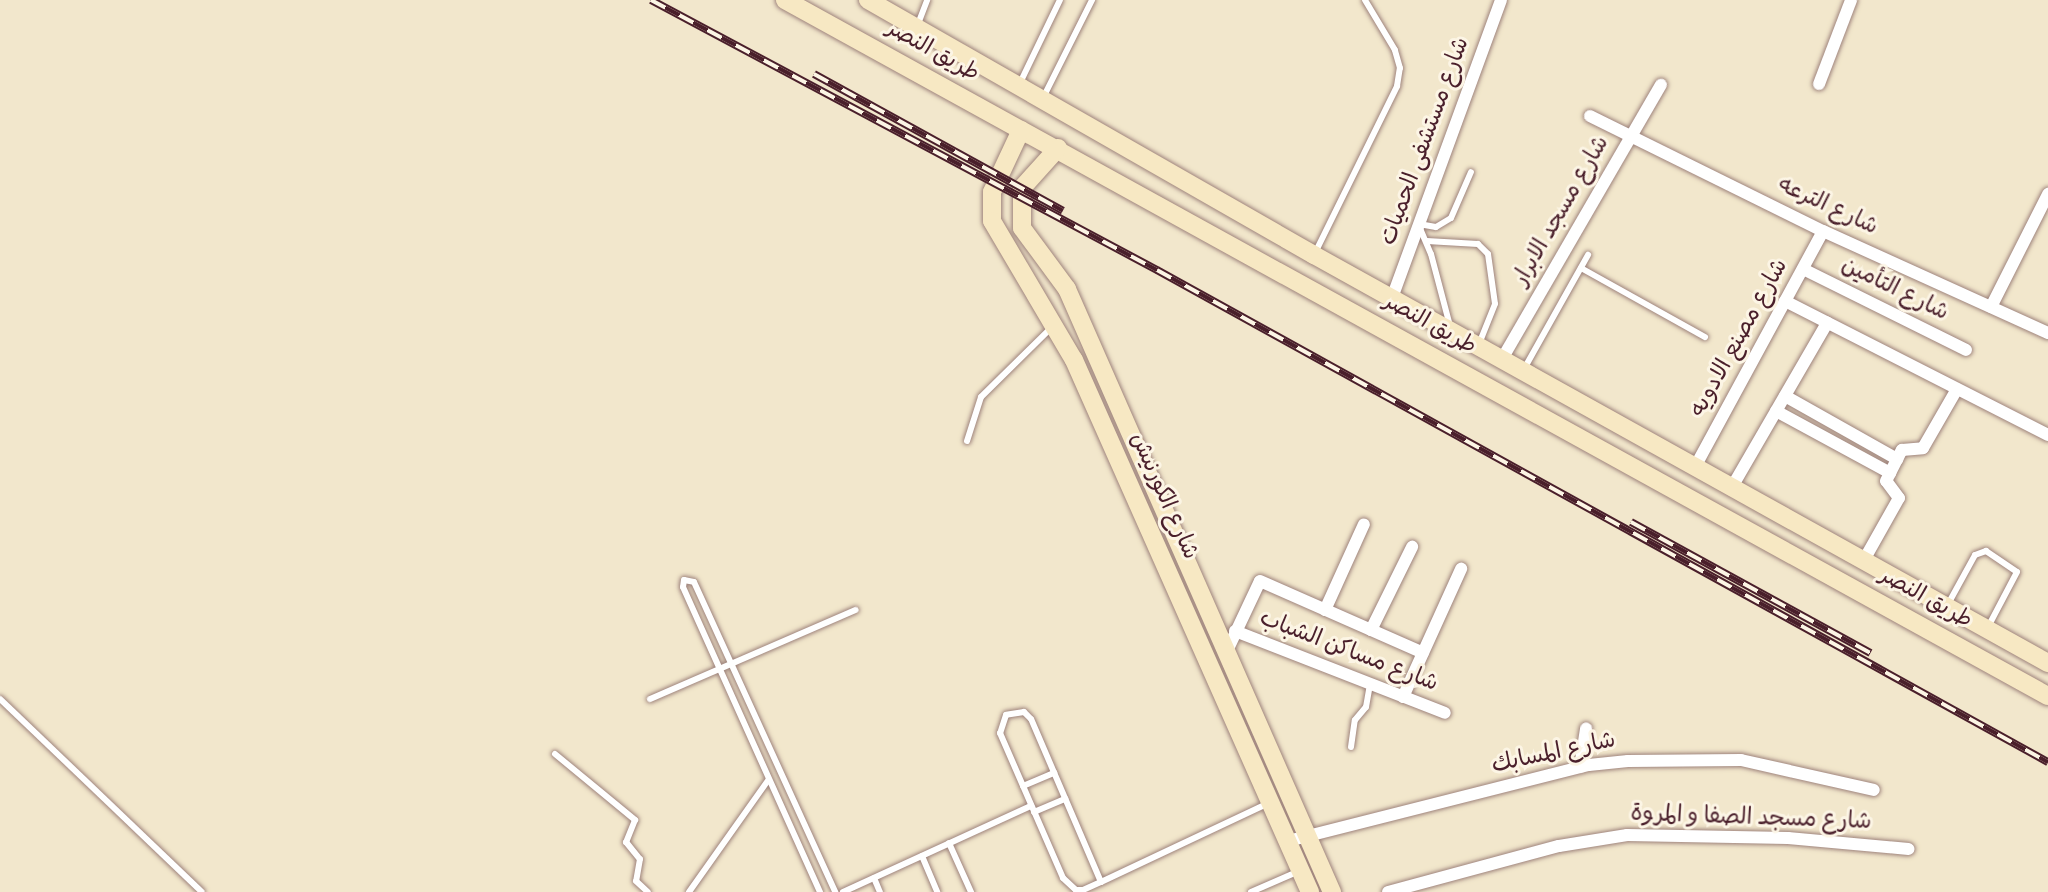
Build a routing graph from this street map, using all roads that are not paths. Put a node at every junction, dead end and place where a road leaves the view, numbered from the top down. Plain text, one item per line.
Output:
1 (785, 0) edge
2 (868, 0) edge
3 (928, 0) edge
4 (1060, 0) edge
5 (1092, 0) edge
6 (1365, 0) edge
7 (1501, 0) edge
8 (1851, 0) edge
9 (917, 27) junction
10 (1019, 84) junction
11 (1819, 84) dead end
12 (1661, 85) dead end
13 (1044, 98) junction
14 (1590, 116) dead end
15 (1021, 130) junction
16 (1631, 136) junction
17 (1058, 149) junction
18 (1471, 172) dead end
19 (2048, 194) edge
20 (1419, 225) junction
21 (1823, 231) junction
22 (1427, 242) junction
23 (1314, 255) junction
24 (1588, 255) dead end
25 (1581, 268) junction
26 (1803, 269) junction
27 (1392, 298) junction
28 (1785, 301) junction
29 (1991, 307) junction
30 (1078, 315) junction
31 (1827, 323) junction
32 (1055, 324) junction
33 (1451, 331) junction
34 (2048, 333) edge
35 (1705, 337) dead end
36 (1478, 346) junction
37 (1966, 350) dead end
38 (1502, 359) junction
39 (1523, 371) junction
40 (1957, 389) junction
41 (1785, 396) junction
42 (1776, 411) junction
43 (2048, 435) edge
44 (967, 441) dead end
45 (1898, 459) junction
46 (1695, 467) junction
47 (1890, 473) junction
48 (1732, 487) junction
49 (1364, 524) dead end
50 (1412, 547) dead end
51 (1864, 560) junction
52 (1461, 569) dead end
53 (1947, 607) junction
54 (856, 610) dead end
55 (1325, 610) junction
56 (1987, 629) junction
57 (1371, 630) junction
58 (1235, 631) junction
59 (1227, 651) junction
60 (1423, 653) junction
61 (2048, 663) edge
62 (732, 664) junction
63 (720, 670) junction
64 (1370, 684) junction
65 (2048, 696) edge
66 (1403, 697) junction
67 (0, 698) edge
68 (650, 699) dead end
69 (1445, 713) dead end
70 (1586, 728) dead end
71 (1351, 747) dead end
72 (555, 754) dead end
73 (1580, 767) junction
74 (1054, 772) junction
75 (769, 779) junction
76 (787, 786) junction
77 (1023, 786) junction
78 (1874, 790) dead end
79 (775, 792) junction
80 (1065, 799) junction
81 (1270, 802) junction
82 (1033, 809) junction
83 (1308, 834) junction
84 (1288, 841) junction
85 (949, 843) junction
86 (1909, 849) dead end
87 (922, 856) junction
88 (1301, 870) junction
89 (874, 878) junction
90 (1101, 881) junction
91 (1306, 891) edge
92 (202, 892) edge
93 (648, 892) edge
94 (689, 892) edge
95 (820, 892) edge
96 (835, 892) edge
97 (843, 892) edge
98 (880, 892) edge
99 (937, 892) edge
100 (971, 892) edge
101 (1251, 892) edge
102 (1332, 892) edge
103 (1388, 892) edge

1 - 15 main road, طريق النصر
2 - 9 main road, طريق النصر
3 - 9 lane
4 - 10 lane
5 - 13 lane
6 - 23 lane
7 - 20 street, شارع مستشفى الحميات
8 - 11 street
9 - 10 main road, طريق النصر
10 - 13 main road, طريق النصر
12 - 16 street, شارع مسجد الابرار
13 - 23 main road, طريق النصر
14 - 16 street, شارع الترعه
15 - 17 main road, طريق النصر
15 - 32 main road, شارع الكورنيش
16 - 21 street, شارع الترعه
16 - 38 street, شارع مسجد الابرار
17 - 30 main road, شارع الكورنيش
17 - 65 main road, طريق النصر
18 - 20 lane
19 - 29 street
20 - 22 lane
20 - 27 street, شارع مستشفى الحميات
21 - 26 street, شارع مصنع الادويه
21 - 29 street, شارع الترعه
22 - 33 lane
22 - 36 lane
23 - 27 main road, طريق النصر
24 - 25 lane
25 - 35 lane
25 - 39 lane
26 - 28 street, شارع مصنع الادويه
26 - 37 street, شارع التأمين
27 - 33 main road, طريق النصر
28 - 31 street
28 - 46 street, شارع مصنع الادويه
29 - 34 street, شارع الترعه
30 - 32 main road
30 - 59 main road, شارع الكورنيش
31 - 40 street
31 - 41 street
32 - 44 lane
32 - 81 main road, شارع الكورنيش
33 - 36 main road, طريق النصر
36 - 38 main road, طريق النصر
38 - 39 main road, طريق النصر
39 - 46 main road, طريق النصر
40 - 43 street
40 - 45 street
41 - 42 street
41 - 45 street
42 - 47 street
42 - 48 street
45 - 47 street
46 - 48 main road, طريق النصر
47 - 51 street
48 - 51 main road, طريق النصر
49 - 55 street
50 - 57 street
51 - 53 main road, طريق النصر
52 - 60 street
53 - 56 main road, طريق النصر
53 - 56 lane
54 - 62 lane
55 - 57 street
55 - 58 street
56 - 61 main road, طريق النصر
57 - 60 street
58 - 59 street
58 - 64 street, شارع مساكن الشباب
59 - 83 main road, شارع الكورنيش
60 - 66 street
62 - 63 lane
62 - 63 lane
62 - 76 lane
63 - 68 lane
63 - 75 lane
64 - 66 street, شارع مساكن الشباب
64 - 71 lane
66 - 69 street, شارع مساكن الشباب
67 - 92 lane
70 - 73 street
72 - 93 lane
73 - 78 street, شارع المسابك
73 - 83 street, شارع المسابك
74 - 77 lane
74 - 77 lane
74 - 80 lane
75 - 79 lane
75 - 94 lane
76 - 79 lane
76 - 96 lane
77 - 82 lane
79 - 95 lane
80 - 82 lane
80 - 90 lane
81 - 84 main road, شارع الكورنيش
81 - 90 lane
82 - 85 lane
82 - 90 lane
83 - 84 street, شارع المسابك
83 - 102 main road, شارع الكورنيش
84 - 88 main road, شارع الكورنيش
85 - 87 lane
85 - 100 lane
86 - 103 street, شارع مسجد الصفا و المروة
87 - 89 lane
87 - 99 lane
88 - 91 main road, شارع الكورنيش
88 - 101 lane
89 - 97 lane
89 - 98 lane

